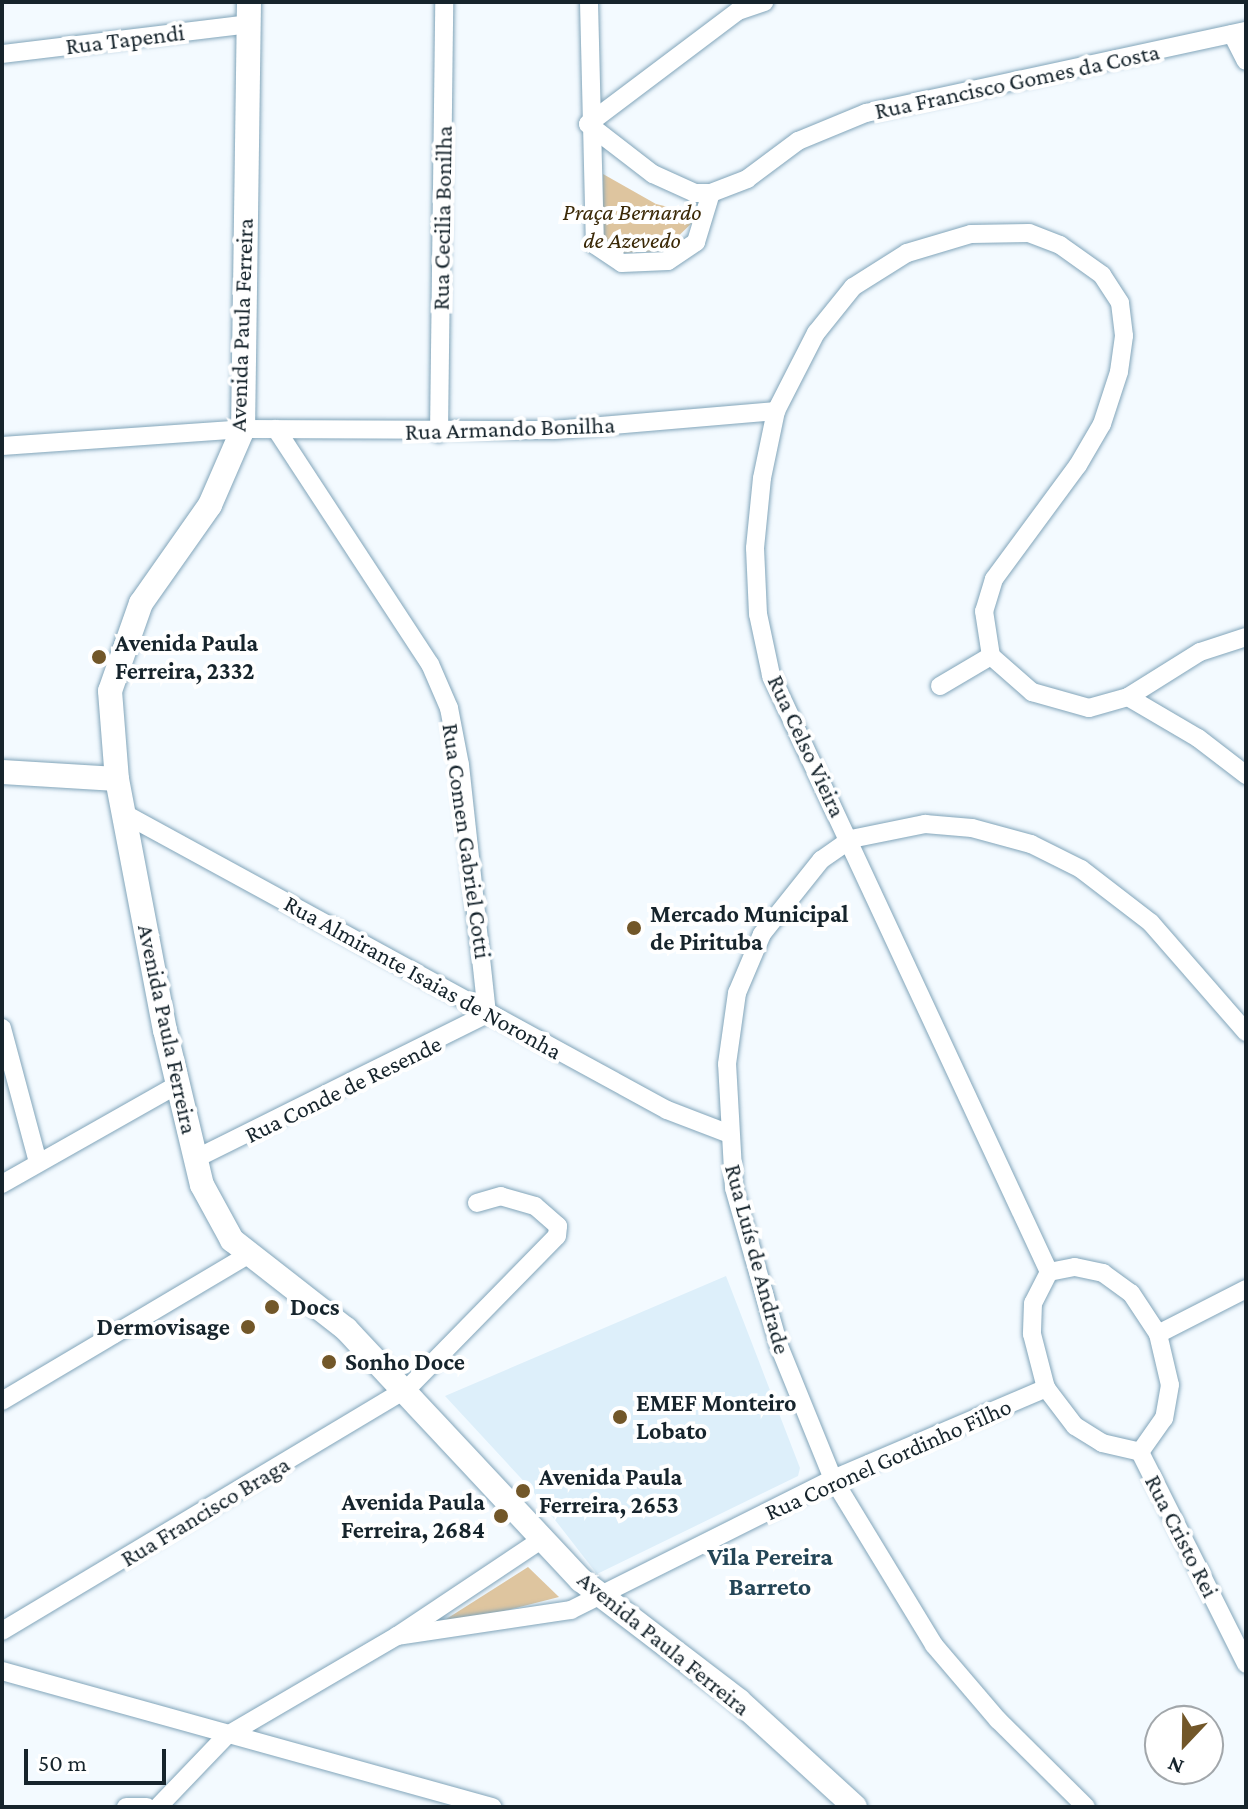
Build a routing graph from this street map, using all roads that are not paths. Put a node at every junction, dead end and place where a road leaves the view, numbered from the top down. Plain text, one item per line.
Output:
1 (444, 2) edge
2 (589, 2) edge
3 (764, 2) edge
4 (738, 6) edge
5 (249, 13) edge
6 (1239, 33) edge
7 (2, 54) edge
8 (1246, 61) edge
9 (588, 124) junction
10 (711, 193) junction
11 (776, 411) junction
12 (243, 429) junction
13 (276, 429) junction
14 (439, 433) junction
15 (2, 446) edge
16 (1246, 637) edge
17 (991, 656) junction
18 (940, 686) dead end
19 (1128, 697) junction
20 (2, 772) edge
21 (1246, 775) edge
22 (117, 779) junction
23 (123, 813) junction
24 (851, 839) junction
25 (487, 1014) junction
26 (2, 1028) edge
27 (1246, 1032) edge
28 (177, 1085) junction
29 (727, 1133) junction
30 (197, 1158) junction
31 (38, 1162) junction
32 (2, 1184) edge
33 (477, 1203) dead end
34 (250, 1254) junction
35 (1049, 1272) junction
36 (1246, 1289) edge
37 (1158, 1334) junction
38 (1046, 1388) junction
39 (407, 1389) junction
40 (2, 1401) edge
41 (1140, 1452) junction
42 (833, 1479) junction
43 (544, 1538) junction
44 (601, 1596) junction
45 (2, 1631) edge
46 (397, 1636) junction
47 (1246, 1664) edge
48 (2, 1671) edge
49 (226, 1736) junction
50 (126, 1807) edge
51 (147, 1807) edge
52 (158, 1807) edge
53 (492, 1807) edge
54 (855, 1807) edge
55 (1086, 1807) edge

1 - 14 street, Rua Cecilia Bonilha
2 - 9 street
3 - 4 street
4 - 9 street
5 - 7 street, Rua Tapendi
5 - 12 main road, Avenida Paula Ferreira
6 - 8 street
6 - 10 street, Rua Francisco Gomes da Costa
9 - 10 street
9 - 10 street
11 - 14 street, Rua Armando Bonilha
11 - 17 street, Rua Celso Vieira
11 - 24 street, Rua Celso Vieira
12 - 13 street, Rua Armando Bonilha
12 - 15 street, Rua Armando Bonilha
12 - 22 main road, Avenida Paula Ferreira
13 - 14 street, Rua Armando Bonilha
13 - 25 street, Rua Comen Gabriel Cotti
16 - 19 street
17 - 18 street
17 - 19 street
19 - 21 street
20 - 22 main road
22 - 23 main road, Avenida Paula Ferreira
23 - 25 street, Rua Almirante Isaias de Noronha
23 - 28 main road, Avenida Paula Ferreira
24 - 27 street, Rua Luís de Andrade
24 - 29 street, Rua Luís de Andrade
24 - 35 street, Rua Celso Vieira
25 - 29 street, Rua Almirante Isaias de Noronha
25 - 30 street, Rua Conde de Resende
26 - 31 street
28 - 30 main road, Avenida Paula Ferreira
28 - 31 street
29 - 42 street, Rua Luís de Andrade
30 - 34 main road, Avenida Paula Ferreira
31 - 32 street
33 - 39 street, Rua Francisco Braga
34 - 39 main road, Avenida Paula Ferreira
34 - 40 street
35 - 37 street
35 - 38 street
36 - 37 street
37 - 41 street
38 - 41 street
38 - 42 street, Rua Coronel Gordinho Filho
39 - 43 main road, Avenida Paula Ferreira
39 - 45 street, Rua Francisco Braga
41 - 47 street, Rua Cristo Rei
42 - 44 street, Rua Coronel Gordinho Filho
42 - 55 street, Rua Luís de Andrade
43 - 44 main road, Avenida Paula Ferreira
43 - 46 street
44 - 46 street, Rua Coronel Gordinho Filho
44 - 54 main road, Avenida Paula Ferreira
46 - 49 street
48 - 49 street
49 - 52 street
49 - 53 street
50 - 51 street

